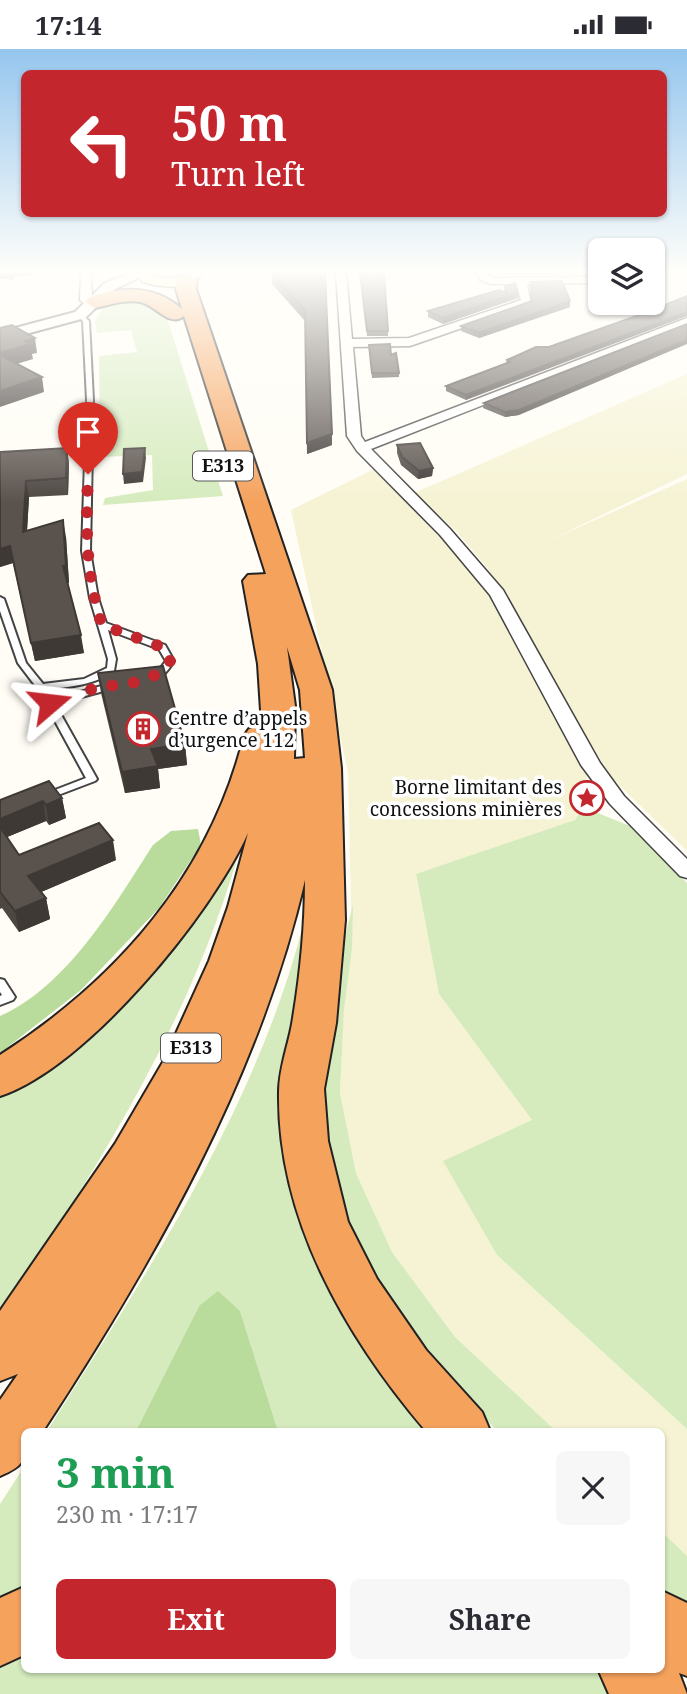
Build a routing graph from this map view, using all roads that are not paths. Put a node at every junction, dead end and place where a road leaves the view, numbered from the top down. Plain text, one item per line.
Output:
1 (87, 350) edge
2 (186, 350) edge
3 (206, 350) edge
4 (348, 350) edge
5 (613, 350) edge
6 (362, 448) junction
7 (0, 599) edge
8 (104, 630) junction
9 (303, 654) junction
10 (146, 678) edge
11 (120, 685) edge
12 (41, 687) junction
13 (278, 699) junction
14 (50, 703) junction
15 (35, 801) edge
16 (687, 871) edge
17 (0, 983) edge
18 (0, 1000) edge
19 (0, 1078) edge
20 (0, 1356) edge
21 (459, 1428) edge
22 (0, 1448) edge
23 (21, 1620) edge
24 (665, 1625) edge
25 (0, 1635) edge
26 (687, 1645) edge
27 (633, 1673) edge
28 (656, 1694) edge

1 - 8 lane
2 - 13 highway, E313
3 - 9 highway, E313
4 - 6 street
5 - 6 street
6 - 16 street
7 - 12 lane
8 - 10 lane
8 - 12 lane
9 - 21 highway
9 - 22 highway, E313
11 - 14 lane
12 - 14 lane
13 - 19 highway
13 - 20 highway, E313
14 - 15 lane
17 - 18 lane
23 - 25 highway
24 - 26 highway
27 - 28 highway

